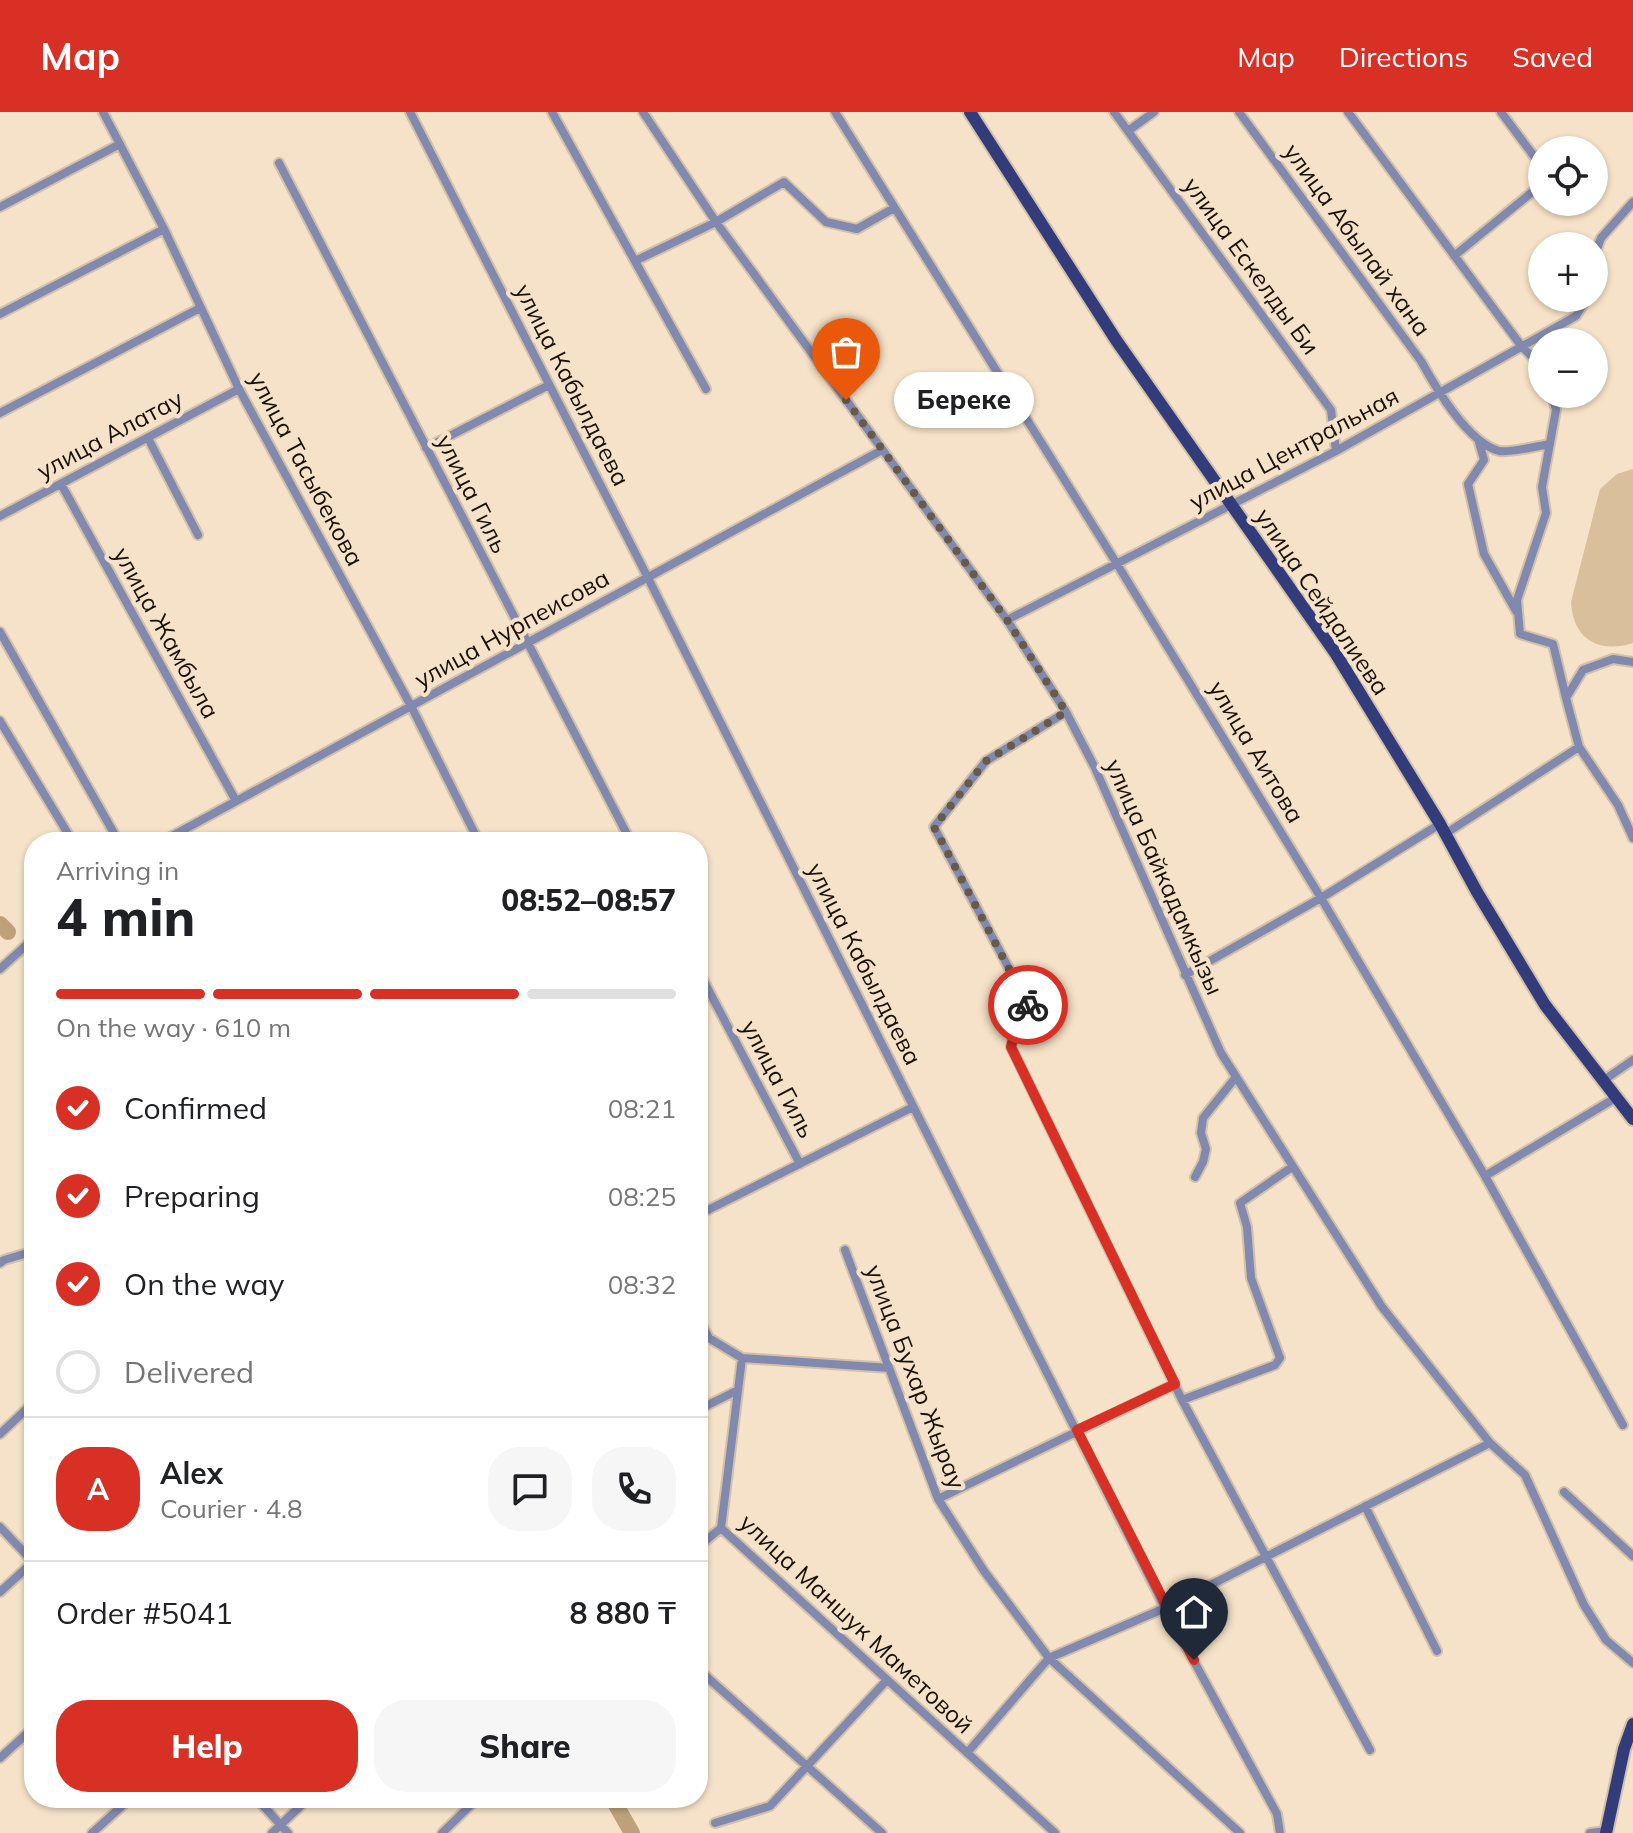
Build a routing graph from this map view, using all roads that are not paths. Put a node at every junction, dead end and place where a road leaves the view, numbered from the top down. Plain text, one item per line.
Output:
1 (103, 112) edge
2 (410, 112) edge
3 (552, 112) edge
4 (643, 112) edge
5 (835, 112) edge
6 (970, 112) edge
7 (1114, 112) edge
8 (1154, 112) edge
9 (1239, 112) edge
10 (1348, 112) edge
11 (1501, 112) edge
12 (1128, 131) junction
13 (120, 144) junction
14 (1528, 148) edge
15 (279, 163) dead end
16 (1528, 195) edge
17 (1633, 202) edge
18 (0, 207) edge
19 (894, 208) junction
20 (716, 222) junction
21 (164, 229) junction
22 (1606, 232) edge
23 (1454, 256) junction
24 (635, 261) junction
25 (200, 308) junction
26 (1578, 312) edge
27 (0, 314) edge
28 (1522, 347) junction
29 (1528, 353) edge
30 (549, 385) junction
31 (239, 389) junction
32 (706, 389) dead end
33 (1439, 394) junction
34 (1556, 408) edge
35 (0, 413) edge
36 (148, 438) junction
37 (1478, 439) junction
38 (1550, 444) junction
39 (426, 448) junction
40 (882, 450) junction
41 (1336, 451) junction
42 (61, 484) junction
43 (1230, 507) junction
44 (0, 516) edge
45 (198, 535) dead end
46 (1117, 564) junction
47 (648, 578) junction
48 (1518, 615) junction
49 (1007, 620) junction
50 (0, 632) edge
51 (526, 644) junction
52 (1633, 662) edge
53 (1566, 698) junction
54 (411, 706) junction
55 (1066, 712) junction
56 (0, 721) edge
57 (1579, 747) junction
58 (236, 801) junction
59 (1443, 829) junction
60 (67, 832) edge
61 (113, 832) edge
62 (179, 832) edge
63 (474, 832) edge
64 (626, 832) edge
65 (1633, 838) edge
66 (1321, 898) junction
67 (24, 947) edge
68 (0, 969) edge
69 (1185, 975) junction
70 (708, 989) edge
71 (1633, 1060) edge
72 (1236, 1077) junction
73 (1604, 1080) junction
74 (1617, 1097) junction
75 (913, 1107) junction
76 (1633, 1119) edge
77 (800, 1164) junction
78 (1292, 1167) junction
79 (1485, 1176) junction
80 (1195, 1177) dead end
81 (708, 1210) edge
82 (845, 1250) dead end
83 (24, 1256) edge
84 (0, 1263) edge
85 (708, 1336) edge
86 (742, 1358) junction
87 (889, 1368) junction
88 (1175, 1384) junction
89 (738, 1390) junction
90 (1182, 1400) junction
91 (708, 1405) edge
92 (24, 1411) edge
93 (1623, 1425) dead end
94 (1077, 1430) junction
95 (0, 1434) edge
96 (1490, 1443) junction
97 (1564, 1492) dead end
98 (938, 1499) junction
99 (1365, 1506) junction
100 (0, 1527) edge
101 (721, 1528) junction
102 (708, 1541) edge
103 (24, 1552) edge
104 (1633, 1556) edge
105 (1266, 1558) junction
106 (24, 1571) edge
107 (0, 1592) edge
108 (1165, 1608) junction
109 (1437, 1651) dead end
110 (1049, 1658) junction
111 (1633, 1663) edge
112 (708, 1678) edge
113 (887, 1680) junction
114 (1633, 1724) edge
115 (24, 1736) edge
116 (1370, 1750) dead end
117 (967, 1753) junction
118 (0, 1758) edge
119 (806, 1767) junction
120 (120, 1808) edge
121 (265, 1808) edge
122 (299, 1808) edge
123 (468, 1808) edge
124 (715, 1823) dead end
125 (281, 1825) junction
126 (1606, 1832) edge
127 (92, 1833) edge
128 (272, 1833) edge
129 (288, 1833) edge
130 (442, 1833) edge
131 (882, 1833) edge
132 (1055, 1833) edge
133 (1240, 1833) edge
134 (1280, 1833) edge
135 (1590, 1833) edge

1 - 13 street, улица Тасыбекова
2 - 30 street, улица Кабылдаева
3 - 24 street
4 - 20 street, улица Байкадамкызы
5 - 19 street, улица Аитова
6 - 43 main road, улица Сейдалиева
7 - 12 street, улица Ескелды Би
8 - 12 street
9 - 33 street, улица Абылай хана
10 - 23 street
11 - 14 street
12 - 41 street, улица Ескелды Би
13 - 18 street
13 - 21 street, улица Тасыбекова
15 - 39 street, улица Гиль
16 - 23 street
17 - 22 street
19 - 20 street
19 - 46 street, улица Аитова
20 - 24 street
20 - 40 street, улица Байкадамкызы
21 - 25 street, улица Тасыбекова
21 - 27 street
23 - 28 street
24 - 32 street
25 - 31 street, улица Тасыбекова
25 - 35 street
26 - 28 street, улица Центральная
28 - 29 street
28 - 33 street, улица Центральная
30 - 39 street
30 - 47 street, улица Кабылдаева
31 - 36 street, улица Алатау
31 - 54 street, улица Тасыбекова
33 - 37 street, улица Абылай хана
33 - 41 street, улица Центральная
34 - 38 street
36 - 42 street, улица Алатау
36 - 45 street
37 - 38 street
37 - 48 street
38 - 48 street
39 - 51 street, улица Гиль
40 - 47 street, улица Нурпеисова
40 - 49 street, улица Байкадамкызы
41 - 43 street, улица Центральная
42 - 44 street, улица Алатау
42 - 58 street, улица Жамбыла
43 - 46 street, улица Центральная
43 - 59 main road, улица Сейдалиева
46 - 49 street, улица Центральная
46 - 66 street, улица Аитова
47 - 51 street, улица Нурпеисова
47 - 75 street, улица Кабылдаева
48 - 53 street
49 - 55 street, улица Байкадамкызы
50 - 61 street
51 - 54 street, улица Нурпеисова
51 - 64 street, улица Гиль
52 - 53 street
53 - 57 street
54 - 58 street, улица Нурпеисова
54 - 63 street, улица Тасыбекова
55 - 69 street, улица Байкадамкызы
55 - 88 street
56 - 60 street
57 - 59 street
57 - 65 street
58 - 62 street, улица Нурпеисова
59 - 66 street
59 - 73 main road, улица Сейдалиева
66 - 69 street
66 - 79 street, улица Аитова
67 - 68 street
69 - 72 street, улица Байкадамкызы
70 - 77 street, улица Гиль
71 - 73 street
72 - 78 street, улица Байкадамкызы
72 - 80 street
73 - 74 main road, улица Сейдалиева
74 - 76 main road, улица Сейдалиева
74 - 79 street
75 - 77 street
75 - 94 street, улица Кабылдаева
77 - 81 street
78 - 90 street
78 - 96 street, улица Байкадамкызы
79 - 93 street, улица Аитова
82 - 87 street, улица Бухар Жырау
83 - 84 street
85 - 86 street
86 - 87 street
86 - 89 street, улица Маншук Маметовой
87 - 98 street, улица Бухар Жырау
88 - 90 street
88 - 94 street
89 - 91 street
89 - 101 street, улица Маншук Маметовой
90 - 105 street
92 - 95 street
94 - 98 street
94 - 108 street, улица Кабылдаева
96 - 99 street
96 - 111 street, улица Байкадамкызы
97 - 104 street
98 - 110 street, улица Бухар Жырау
99 - 105 street
99 - 109 street
100 - 103 street
101 - 102 street
101 - 113 street, улица Маншук Маметовой
105 - 108 street
105 - 116 street
106 - 107 street
108 - 110 street
108 - 134 street, улица Кабылдаева
110 - 117 street
110 - 133 street, улица Бухар Жырау
112 - 119 street
113 - 117 street, улица Маншук Маметовой
113 - 119 street
114 - 126 main road
115 - 118 street
117 - 132 street, улица Маншук Маметовой
119 - 124 street
119 - 131 street
120 - 127 street
121 - 125 street
122 - 125 street
123 - 130 street
125 - 128 street
125 - 129 street
126 - 135 street

